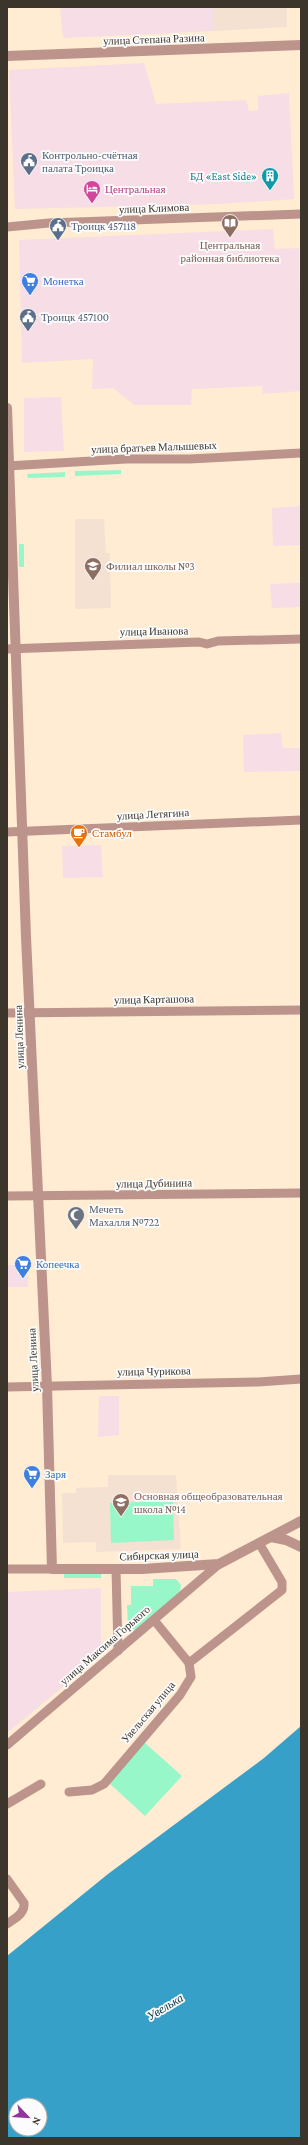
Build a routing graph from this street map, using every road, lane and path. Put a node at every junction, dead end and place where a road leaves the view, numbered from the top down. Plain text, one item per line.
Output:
1 (301, 45) edge
2 (7, 56) edge
3 (301, 214) edge
4 (7, 227) edge
5 (7, 408) edge
6 (301, 454) edge
7 (8, 466) edge
8 (301, 639) edge
9 (11, 648) edge
10 (301, 820) edge
11 (7, 832) edge
12 (22, 832) junction
13 (301, 1010) edge
14 (7, 1013) edge
15 (30, 1013) junction
16 (301, 1193) edge
17 (7, 1196) edge
18 (37, 1196) junction
19 (301, 1379) edge
20 (7, 1386) edge
21 (47, 1386) junction
22 (301, 1521) edge
23 (271, 1537) junction
24 (259, 1543) junction
25 (301, 1547) edge
26 (219, 1564) junction
27 (7, 1569) edge
28 (52, 1569) junction
29 (116, 1569) junction
30 (154, 1620) junction
31 (118, 1651) junction
32 (189, 1663) junction
33 (7, 1745) edge
34 (41, 1784) dead end
35 (69, 1792) dead end
36 (7, 1804) edge
37 (7, 1879) edge
38 (7, 1924) edge

1 - 2 street, улица Степана Разина
3 - 4 street, улица Климова
5 - 7 street, улица Ленина
6 - 7 street, улица братьев Малышевых
7 - 9 street, улица Ленина
8 - 9 street, улица Иванова
9 - 12 street, улица Ленина
10 - 12 street, улица Летягина
11 - 12 street, улица Летягина
12 - 15 street, улица Ленина
13 - 15 street, улица Карташова
14 - 15 street, улица Карташова
15 - 18 street, улица Ленина
16 - 18 street, улица Дубинина
17 - 18 street, улица Дубинина
18 - 21 street, улица Ленина
19 - 21 street, улица Чурикова
20 - 21 street, улица Чурикова
21 - 28 street, улица Ленина
22 - 23 street, Сибирская улица
23 - 24 street, Сибирская улица
23 - 25 street
24 - 26 street, Сибирская улица
24 - 32 street
26 - 29 street, Сибирская улица
26 - 30 street, улица Максима Горького
27 - 28 street, Сибирская улица
28 - 29 street, Сибирская улица
29 - 31 street
30 - 31 street, улица Максима Горького
30 - 32 street
31 - 33 street, улица Максима Горького
32 - 35 street, Увельская улица
34 - 36 street
37 - 38 street

